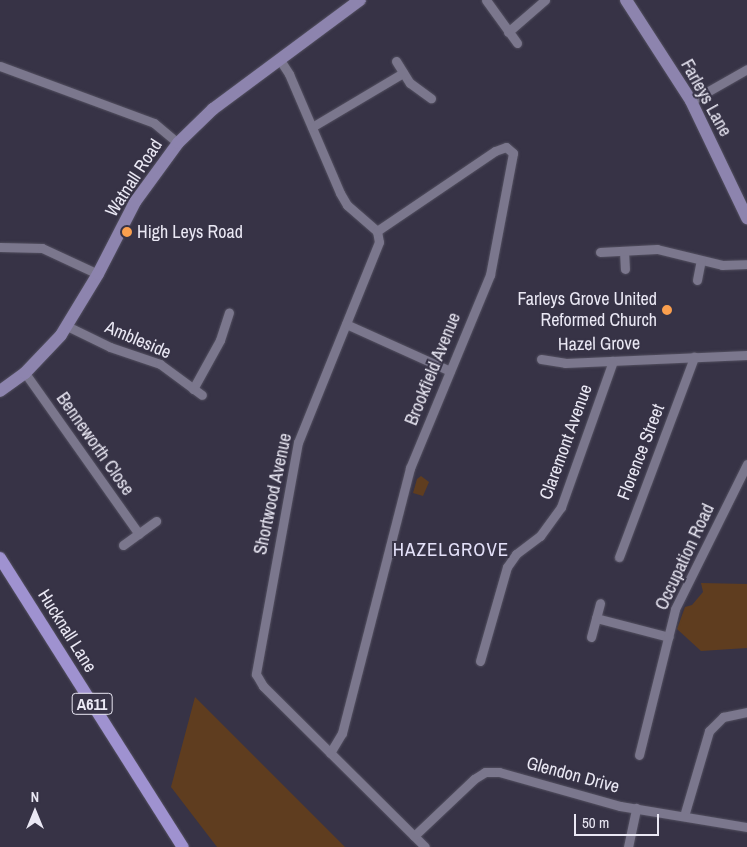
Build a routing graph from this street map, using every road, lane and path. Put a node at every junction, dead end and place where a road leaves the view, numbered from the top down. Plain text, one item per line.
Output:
1 (360, 0) edge
2 (486, 0) edge
3 (545, 0) edge
4 (626, 0) edge
5 (508, 32) junction
6 (517, 43) dead end
7 (280, 60) junction
8 (396, 61) dead end
9 (0, 66) edge
10 (747, 69) edge
11 (403, 73) junction
12 (431, 98) dead end
13 (691, 101) junction
14 (312, 127) junction
15 (178, 143) junction
16 (747, 218) edge
17 (377, 231) junction
18 (0, 247) edge
19 (624, 251) junction
20 (600, 252) dead end
21 (701, 260) junction
22 (747, 264) edge
23 (625, 270) dead end
24 (98, 274) junction
25 (696, 280) dead end
26 (229, 312) dead end
27 (346, 324) junction
28 (67, 326) junction
29 (747, 355) edge
30 (694, 358) junction
31 (541, 359) dead end
32 (613, 361) junction
33 (450, 371) junction
34 (25, 373) junction
35 (193, 388) junction
36 (0, 391) edge
37 (202, 395) dead end
38 (747, 464) edge
39 (156, 521) dead end
40 (138, 534) junction
41 (123, 545) dead end
42 (618, 557) dead end
43 (0, 558) edge
44 (600, 603) dead end
45 (596, 618) junction
46 (591, 637) dead end
47 (669, 637) junction
48 (480, 661) dead end
49 (747, 712) edge
50 (330, 753) junction
51 (639, 754) dead end
52 (636, 808) junction
53 (684, 816) junction
54 (747, 827) edge
55 (414, 836) junction
56 (184, 847) edge
57 (425, 847) edge
58 (628, 847) edge

1 - 7 main road, Watnall Road
2 - 5 street
3 - 5 street
4 - 13 main road, Farleys Lane
5 - 6 street
7 - 14 street
7 - 15 main road, Watnall Road
8 - 11 street
9 - 15 street
10 - 13 street
11 - 12 street
11 - 14 street
13 - 16 main road, Farleys Lane
14 - 17 street
15 - 24 main road, Watnall Road
17 - 27 street, Shortwood Avenue
17 - 33 street, Brookfield Avenue
18 - 24 street
19 - 20 street
19 - 21 street
19 - 23 street
21 - 22 street
21 - 25 street
24 - 28 main road, Watnall Road
26 - 35 street
27 - 33 street
27 - 50 street, Shortwood Avenue
28 - 34 main road, Watnall Road
28 - 35 street, Ambleside
29 - 30 street, Hazel Grove
30 - 32 street, Hazel Grove
30 - 42 street, Florence Street
31 - 32 street, Hazel Grove
32 - 48 street, Claremont Avenue
33 - 50 street, Brookfield Avenue
34 - 36 main road, Watnall Road
34 - 40 street, Benneworth Close
35 - 37 street, Ambleside
38 - 47 street, Occupation Road
39 - 40 street
40 - 41 street
43 - 56 main road, Hucknall Lane / A611
44 - 45 street
45 - 46 street
45 - 47 street
47 - 51 street, Occupation Road
49 - 53 street
50 - 55 street, Shortwood Avenue
52 - 53 street, Glendon Drive
52 - 55 street, Glendon Drive
52 - 58 street
53 - 54 street, Glendon Drive
55 - 57 street, Shortwood Avenue

